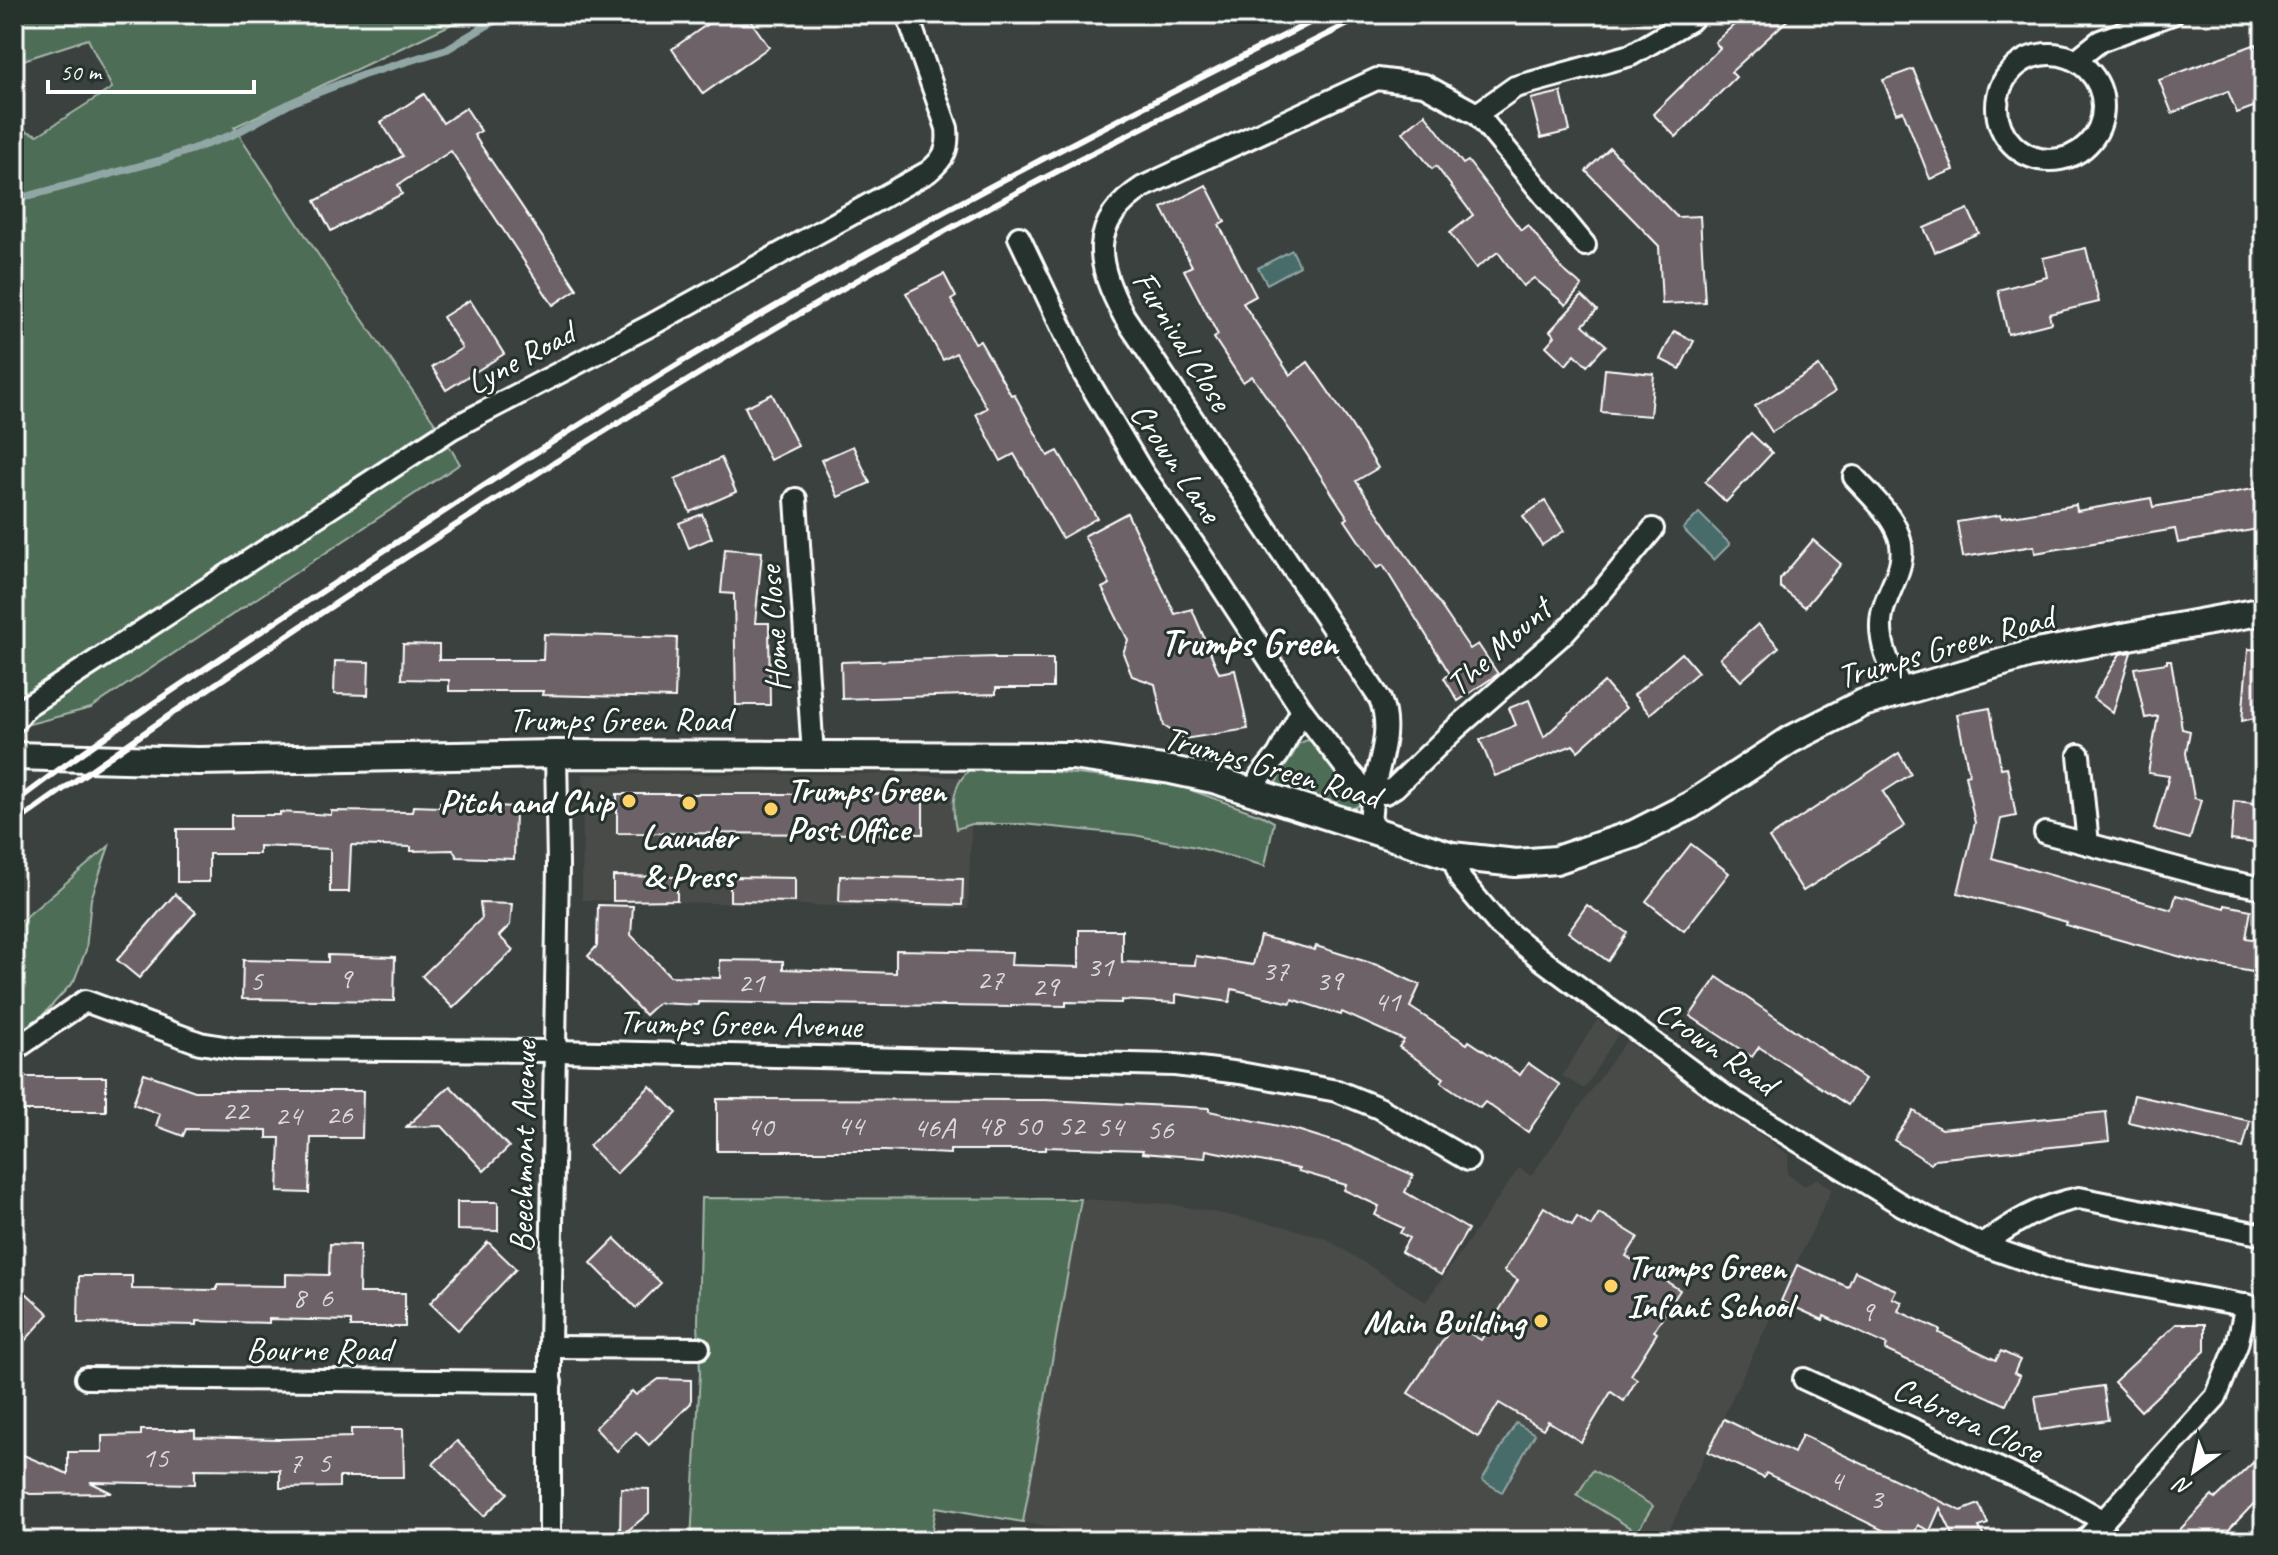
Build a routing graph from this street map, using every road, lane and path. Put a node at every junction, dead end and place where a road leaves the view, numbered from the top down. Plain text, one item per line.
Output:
1 (907, 14) edge
2 (2172, 14) edge
3 (1692, 19) dead end
4 (2076, 60) junction
5 (1477, 114) junction
6 (1019, 237) dead end
7 (1585, 245) dead end
8 (1854, 477) dead end
9 (796, 499) dead end
10 (1653, 529) dead end
11 (2264, 611) edge
12 (1903, 691) junction
13 (1302, 710) junction
14 (14, 722) edge
15 (556, 754) junction
16 (813, 755) junction
17 (2079, 755) dead end
18 (14, 756) edge
19 (1254, 792) junction
20 (1373, 793) junction
21 (1369, 831) junction
22 (2045, 833) dead end
23 (2088, 844) junction
24 (1452, 856) junction
25 (2264, 888) edge
26 (14, 1050) edge
27 (556, 1051) junction
28 (1468, 1160) dead end
29 (2264, 1235) edge
30 (1982, 1245) junction
31 (2255, 1307) edge
32 (550, 1347) junction
33 (699, 1348) dead end
34 (86, 1378) dead end
35 (1804, 1379) dead end
36 (551, 1382) junction
37 (2104, 1521) junction
38 (550, 1541) edge
39 (2085, 1541) edge

1 - 14 street, Lyne Road
2 - 4 street
3 - 5 street
4 - 4 street
5 - 7 street, Furnival Close
5 - 20 street, Furnival Close
6 - 13 street, Crown Lane
8 - 12 street
9 - 16 street, Home Close
10 - 20 street, The Mount
11 - 12 street, Trumps Green Road
12 - 24 street, Trumps Green Road
13 - 19 street
13 - 20 street, Crown Lane
15 - 16 street, Trumps Green Road
15 - 18 street, Trumps Green Road
15 - 27 street, Beechmont Avenue
16 - 19 street, Trumps Green Road
17 - 23 street
19 - 21 street, Trumps Green Road
20 - 21 street, Furnival Close
21 - 24 street, Trumps Green Road
22 - 23 street
23 - 25 street
24 - 30 street, Crown Road
26 - 27 street, Trumps Green Avenue
27 - 28 street, Trumps Green Avenue
27 - 32 street, Beechmont Avenue
29 - 30 street
30 - 31 street, Crown Road
31 - 37 street
32 - 33 street
32 - 36 street, Beechmont Avenue
34 - 36 street, Bourne Road
35 - 37 street, Cabrera Close
36 - 38 street, Beechmont Avenue
37 - 39 street

